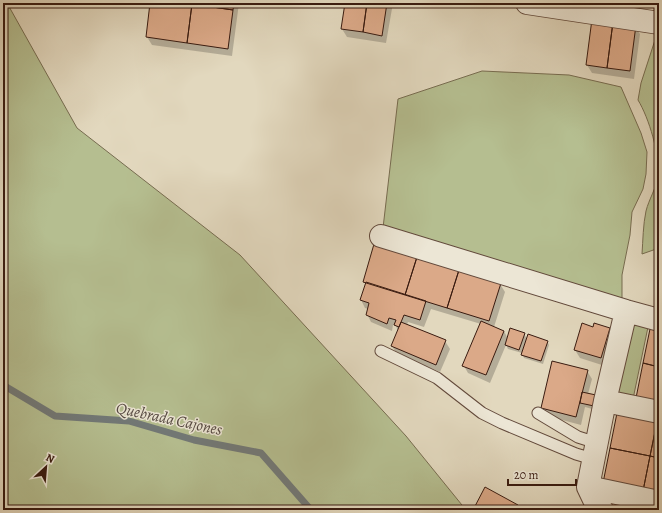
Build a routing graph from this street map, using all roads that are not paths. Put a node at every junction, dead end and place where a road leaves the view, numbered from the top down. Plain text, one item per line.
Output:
1 (527, 3) edge
2 (659, 23) edge
3 (381, 236) dead end
4 (626, 311) junction
5 (659, 320) edge
6 (381, 351) dead end
7 (605, 401) junction
8 (659, 412) edge
9 (538, 413) dead end
10 (595, 451) junction
11 (588, 487) junction
12 (659, 502) edge
13 (602, 510) edge

1 - 2 street
3 - 4 street
4 - 5 street
4 - 7 street
6 - 10 lane
7 - 8 street
7 - 10 street
9 - 10 lane
10 - 11 street
11 - 12 street
11 - 13 street

